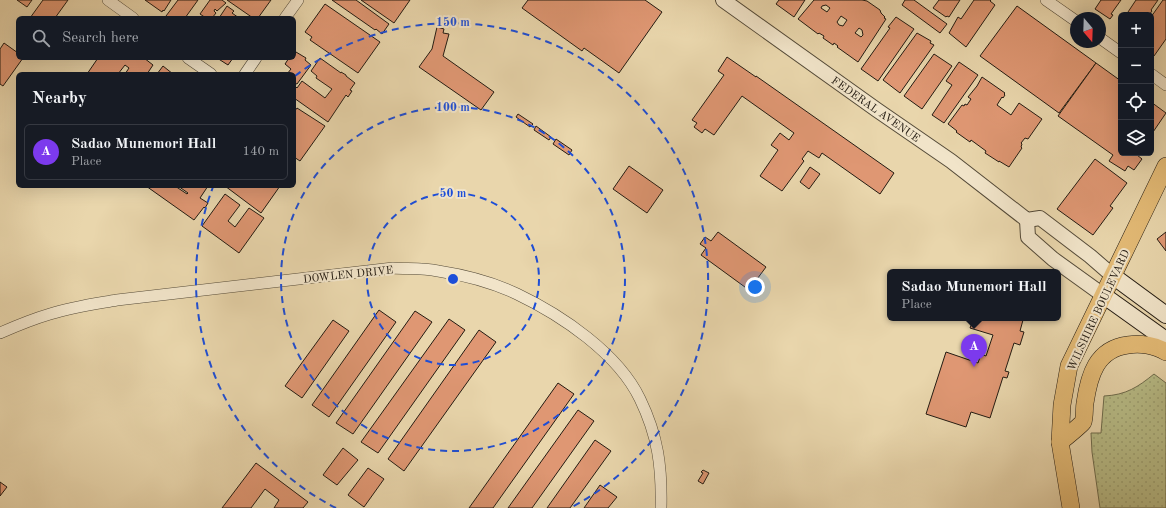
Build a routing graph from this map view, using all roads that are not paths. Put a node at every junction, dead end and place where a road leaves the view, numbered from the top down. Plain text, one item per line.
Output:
1 (108, 0) edge
2 (298, 0) edge
3 (723, 0) edge
4 (1046, 0) edge
5 (130, 16) edge
6 (286, 16) edge
7 (1070, 17) edge
8 (1106, 42) edge
9 (1118, 51) edge
10 (191, 60) edge
11 (255, 60) edge
12 (208, 72) edge
13 (246, 72) edge
14 (1154, 76) edge
15 (1166, 85) edge
16 (1166, 166) edge
17 (1026, 220) junction
18 (1113, 276) junction
19 (1103, 295) junction
20 (1166, 315) edge
21 (0, 333) edge
22 (1166, 340) edge
23 (1166, 352) edge
24 (1060, 442) junction
25 (661, 508) edge
26 (1070, 508) edge

1 - 5 street
2 - 6 street
3 - 17 street, FEDERAL AVENUE
4 - 7 street
8 - 9 street
10 - 12 street
11 - 13 street
14 - 15 street
16 - 18 main road, WILSHIRE BOULEVARD
17 - 18 street
17 - 19 street
18 - 19 main road, WILSHIRE BOULEVARD
18 - 20 main road
19 - 22 main road
19 - 24 main road, WILSHIRE BOULEVARD
21 - 25 street, DOWLEN DRIVE
23 - 24 main road
24 - 26 main road, WILSHIRE BOULEVARD

